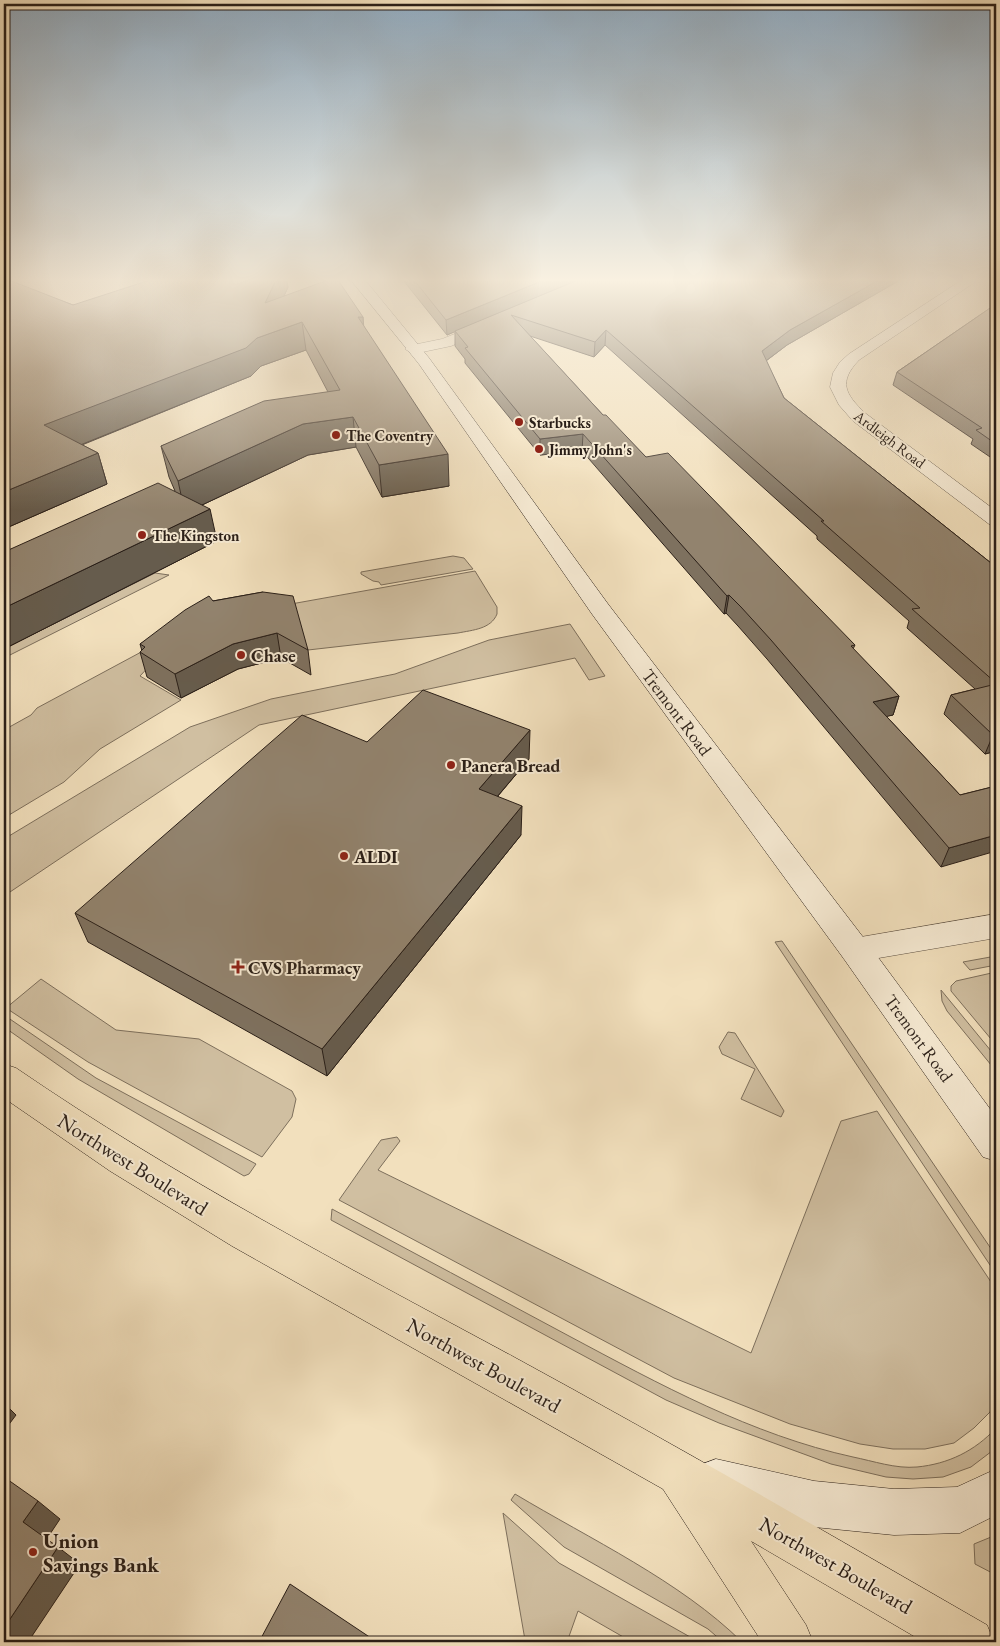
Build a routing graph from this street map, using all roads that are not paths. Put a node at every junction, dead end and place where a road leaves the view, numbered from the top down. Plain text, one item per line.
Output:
1 (419, 357) edge
2 (853, 357) edge
3 (996, 520) edge
4 (996, 926) edge
5 (855, 950) junction
6 (4, 1080) edge
7 (996, 1145) edge
8 (675, 1472) junction
9 (996, 1491) edge
10 (789, 1642) edge
11 (970, 1642) edge

1 - 5 main road, Tremont Road
2 - 3 main road, Ardleigh Road
4 - 5 main road
5 - 7 main road, Tremont Road
6 - 8 main road, Northwest Boulevard
8 - 9 main road
8 - 10 main road
8 - 11 main road, Northwest Boulevard

